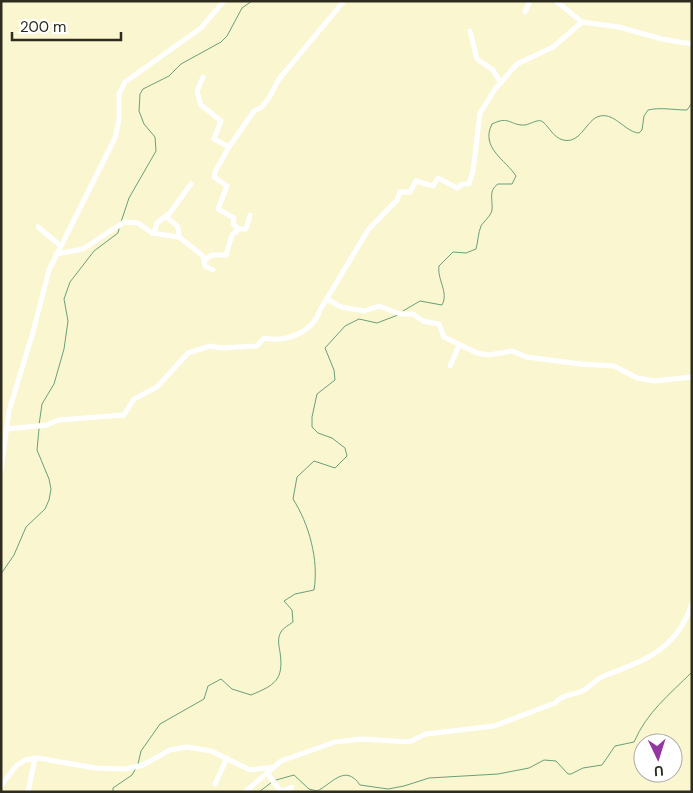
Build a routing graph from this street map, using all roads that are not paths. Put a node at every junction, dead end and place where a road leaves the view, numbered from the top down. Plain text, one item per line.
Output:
1 (224, 1) edge
2 (344, 1) edge
3 (530, 1) edge
4 (556, 1) edge
5 (564, 3) edge
6 (525, 12) dead end
7 (582, 22) junction
8 (470, 31) dead end
9 (692, 44) edge
10 (203, 76) dead end
11 (501, 83) junction
12 (229, 147) junction
13 (191, 184) dead end
14 (166, 215) junction
15 (250, 215) dead end
16 (38, 227) dead end
17 (239, 229) junction
18 (154, 234) junction
19 (179, 238) junction
20 (61, 246) junction
21 (56, 254) junction
22 (205, 260) junction
23 (213, 270) dead end
24 (327, 299) junction
25 (459, 346) junction
26 (450, 366) dead end
27 (692, 377) edge
28 (7, 429) junction
29 (1, 470) edge
30 (692, 603) edge
31 (35, 758) junction
32 (227, 758) junction
33 (274, 766) junction
34 (267, 773) junction
35 (215, 784) dead end
36 (1, 786) edge
37 (292, 788) dead end
38 (28, 792) edge
39 (245, 792) edge
40 (281, 792) edge

1 - 20 street
2 - 12 street
3 - 6 street
4 - 5 street
5 - 7 street
7 - 9 street
7 - 11 street
8 - 11 street
10 - 12 street
11 - 24 street
12 - 17 street
13 - 14 street
14 - 18 street
14 - 19 street
15 - 17 street
16 - 20 street
17 - 22 street
18 - 19 street
18 - 21 street
19 - 22 street
20 - 21 street
21 - 28 street
22 - 23 street
24 - 25 street
24 - 28 street
25 - 26 street
25 - 27 street
28 - 29 street
30 - 33 street
31 - 32 street
31 - 36 street
31 - 38 street
32 - 33 street
32 - 35 street
33 - 34 street
34 - 39 street
34 - 40 street
37 - 40 street

